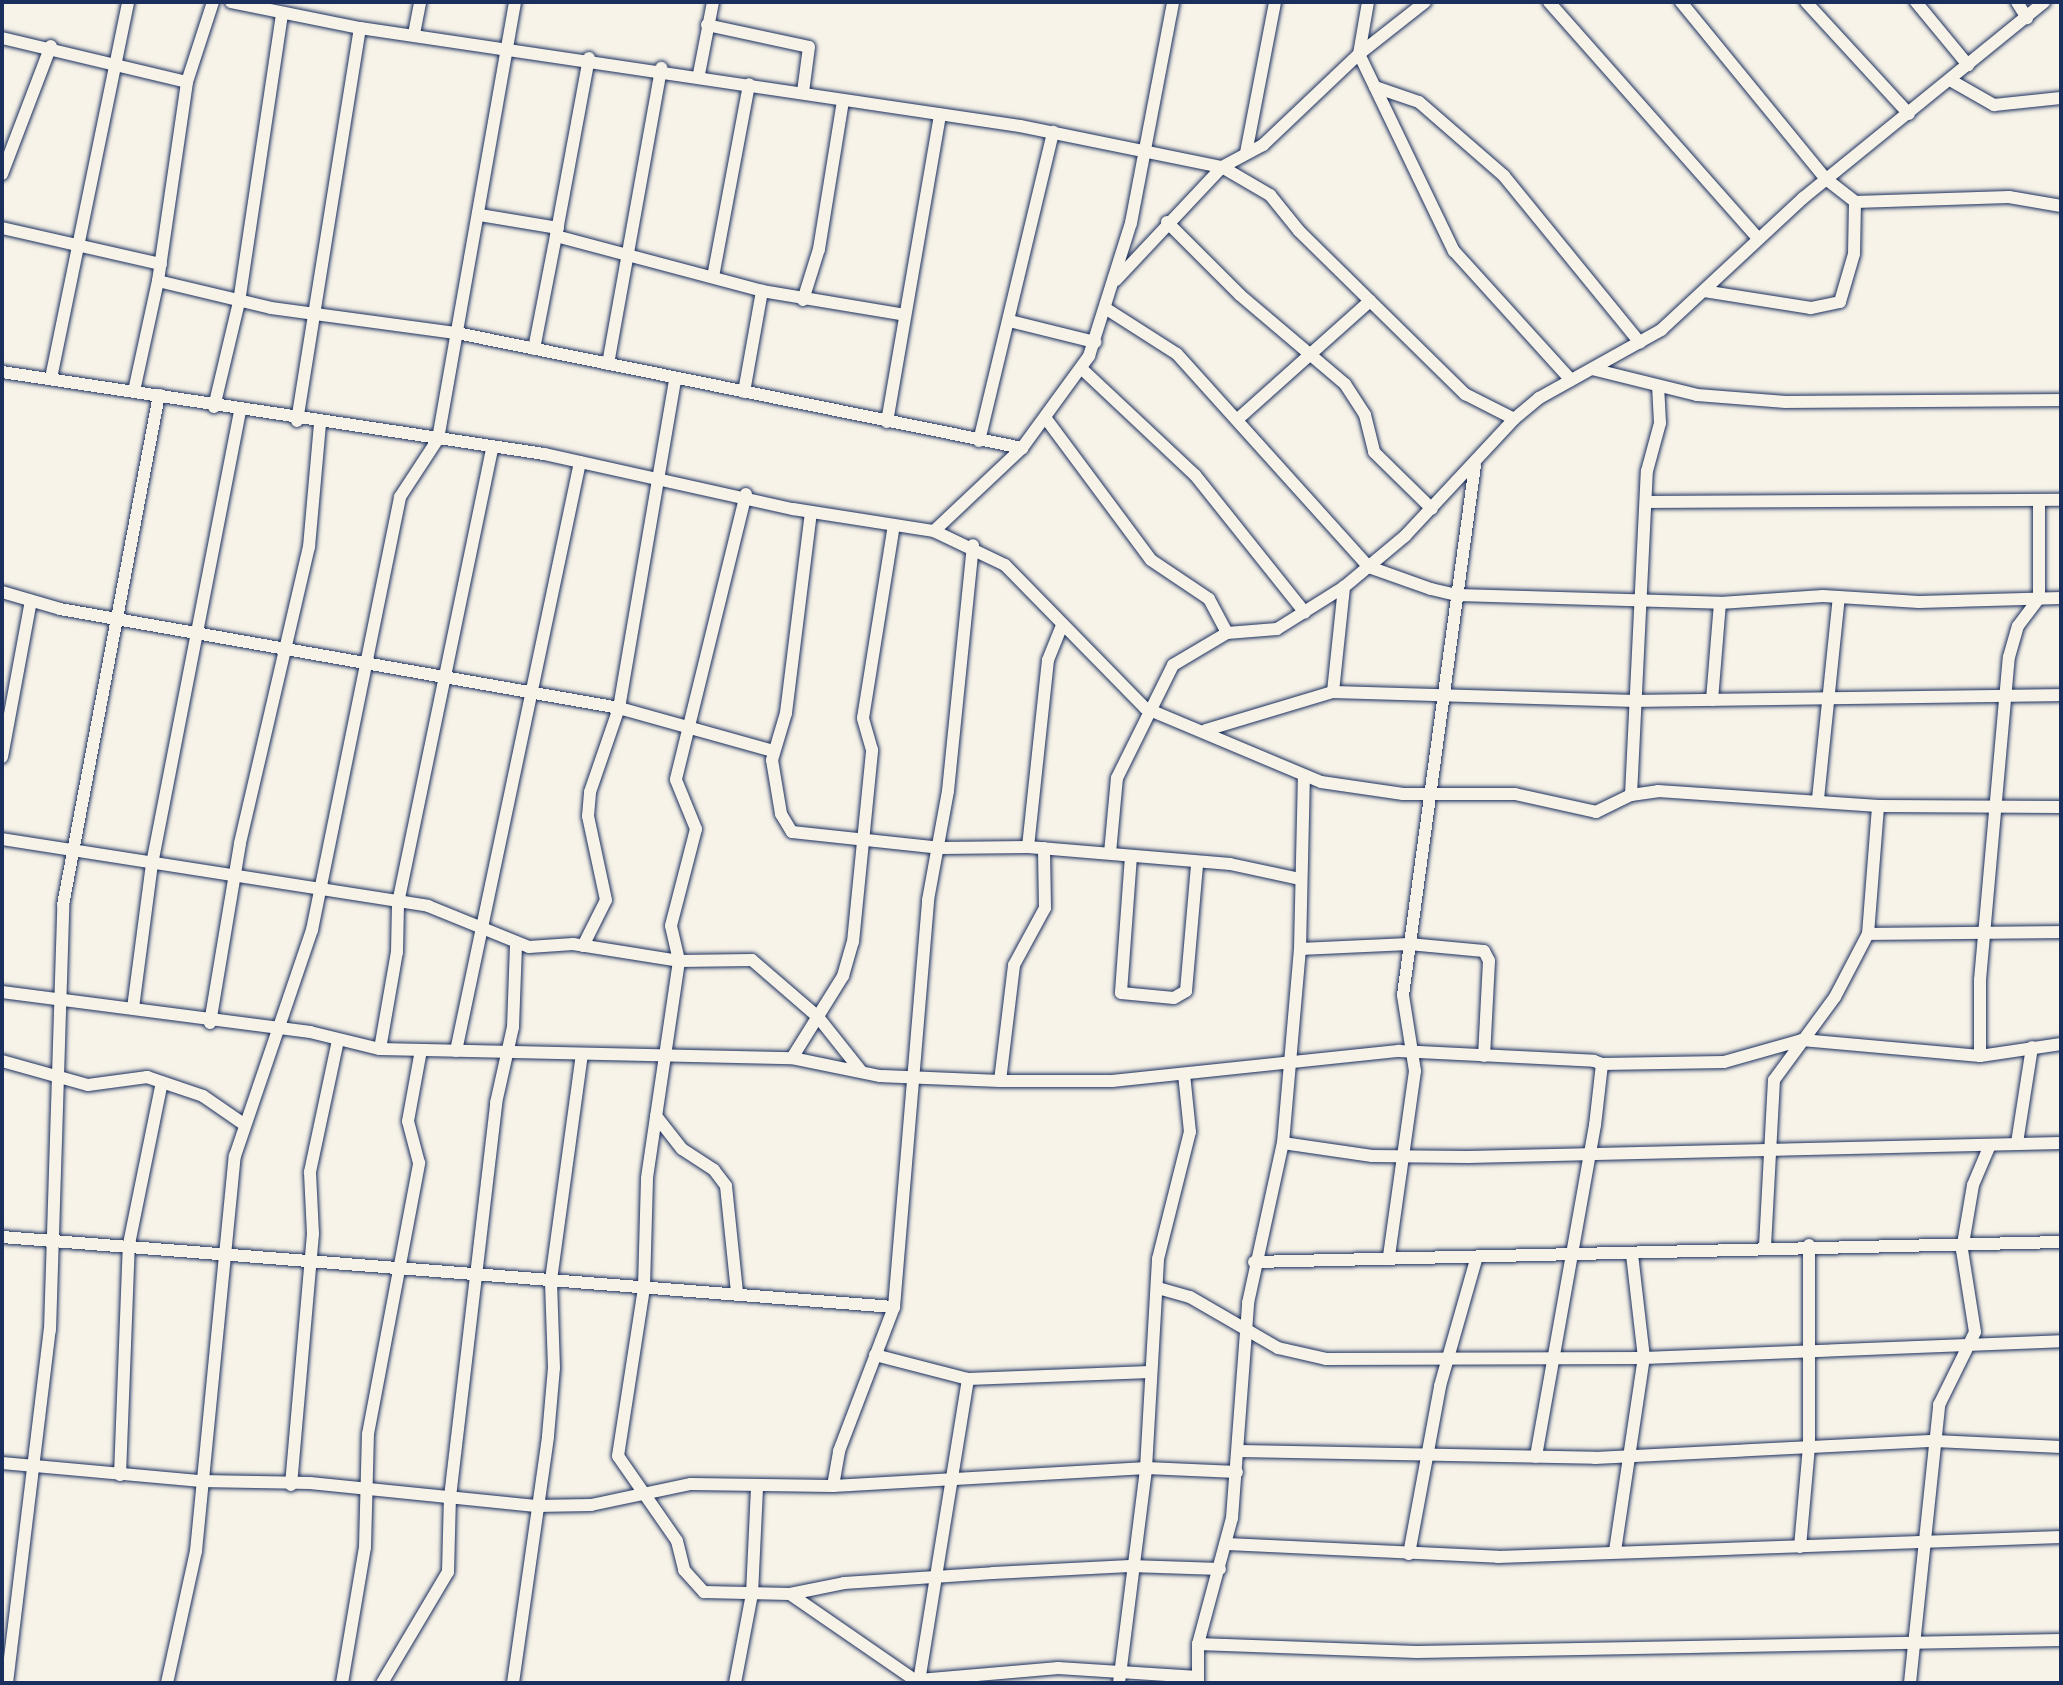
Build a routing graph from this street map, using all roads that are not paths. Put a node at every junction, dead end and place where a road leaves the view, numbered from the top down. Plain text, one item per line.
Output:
1 (128, 2) edge
2 (213, 2) edge
3 (231, 2) edge
4 (420, 2) edge
5 (515, 2) edge
6 (713, 2) edge
7 (1173, 2) edge
8 (1275, 2) edge
9 (1368, 2) edge
10 (1425, 2) edge
11 (1549, 2) edge
12 (1681, 2) edge
13 (1806, 2) edge
14 (1916, 2) edge
15 (2017, 2) edge
16 (2044, 2) edge
17 (282, 14) junction
18 (2027, 18) junction
19 (707, 25) junction
20 (360, 28) junction
21 (414, 34) junction
22 (2, 38) edge
23 (51, 46) junction
24 (509, 47) junction
25 (1359, 54) junction
26 (589, 58) junction
27 (118, 62) junction
28 (1968, 65) junction
29 (661, 68) junction
30 (699, 74) junction
31 (1950, 80) junction
32 (187, 82) junction
33 (749, 84) junction
34 (1375, 87) junction
35 (803, 92) junction
36 (2061, 98) edge
37 (843, 101) junction
38 (1909, 114) junction
39 (940, 115) junction
40 (1053, 132) junction
41 (1144, 152) junction
42 (1246, 153) junction
43 (1222, 167) junction
44 (2, 174) edge
45 (1826, 179) junction
46 (1855, 202) junction
47 (2061, 206) edge
48 (480, 215) junction
49 (1167, 222) junction
50 (2, 228) edge
51 (557, 232) junction
52 (1758, 238) junction
53 (82, 246) junction
54 (629, 256) junction
55 (161, 264) junction
56 (713, 277) junction
57 (158, 281) junction
58 (1114, 282) junction
59 (762, 291) junction
60 (1704, 291) junction
61 (803, 300) junction
62 (1370, 301) junction
63 (239, 302) junction
64 (1105, 308) junction
65 (314, 313) junction
66 (905, 315) junction
67 (1010, 321) junction
68 (457, 333) junction
69 (1095, 342) junction
70 (1640, 343) junction
71 (534, 349) junction
72 (1311, 349) junction
73 (608, 364) junction
74 (1082, 369) junction
75 (1592, 369) junction
76 (2, 372) edge
77 (51, 378) junction
78 (675, 379) junction
79 (1571, 380) junction
80 (1658, 386) junction
81 (134, 391) junction
82 (744, 392) junction
83 (159, 395) junction
84 (2061, 400) edge
85 (214, 407) junction
86 (240, 411) junction
87 (1239, 418) junction
88 (1514, 419) junction
89 (1047, 420) junction
90 (297, 421) junction
91 (887, 422) junction
92 (320, 423) junction
93 (438, 439) junction
94 (979, 441) junction
95 (492, 448) junction
96 (1022, 448) junction
97 (580, 462) junction
98 (1475, 465) junction
99 (658, 475) junction
100 (746, 494) junction
101 (2061, 500) edge
102 (2039, 501) junction
103 (1647, 502) junction
104 (1432, 509) junction
105 (811, 512) junction
106 (894, 525) junction
107 (934, 531) junction
108 (973, 545) junction
109 (1369, 567) junction
110 (1344, 587) junction
111 (2, 592) edge
112 (1458, 595) junction
113 (1839, 597) junction
114 (2039, 598) junction
115 (2061, 598) edge
116 (1640, 600) junction
117 (31, 601) junction
118 (1720, 603) junction
119 (1305, 613) junction
120 (121, 617) junction
121 (1062, 625) junction
122 (199, 633) junction
123 (1227, 633) junction
124 (282, 647) junction
125 (367, 662) junction
126 (444, 675) junction
127 (532, 691) junction
128 (1333, 692) junction
129 (1446, 695) junction
130 (2061, 695) edge
131 (2008, 698) junction
132 (1826, 699) junction
133 (1712, 700) junction
134 (1636, 701) junction
135 (619, 708) junction
136 (1154, 712) junction
137 (692, 725) junction
138 (1206, 730) junction
139 (4, 734) edge
140 (773, 751) junction
141 (2, 757) edge
142 (1304, 777) junction
143 (1430, 792) junction
144 (1631, 795) junction
145 (1818, 799) junction
146 (1997, 805) junction
147 (1878, 806) junction
148 (2061, 807) edge
149 (2, 839) edge
150 (866, 840) junction
151 (1028, 847) junction
152 (941, 848) junction
153 (1044, 848) junction
154 (1110, 853) junction
155 (70, 854) junction
156 (1131, 856) junction
157 (152, 864) junction
158 (1197, 864) junction
159 (235, 879) junction
160 (1300, 879) junction
161 (317, 893) junction
162 (398, 903) junction
163 (482, 927) junction
164 (1986, 931) junction
165 (2061, 932) edge
166 (1868, 934) junction
167 (516, 944) junction
168 (1409, 944) junction
169 (583, 946) junction
170 (1300, 949) junction
171 (679, 961) junction
172 (2, 992) edge
173 (63, 996) junction
174 (133, 1008) junction
175 (818, 1017) junction
176 (210, 1023) junction
177 (281, 1028) junction
178 (338, 1040) junction
179 (1802, 1040) junction
180 (2061, 1044) edge
181 (2032, 1047) junction
182 (380, 1049) junction
183 (421, 1050) junction
184 (1413, 1050) junction
185 (456, 1051) junction
186 (582, 1054) junction
187 (506, 1055) junction
188 (664, 1056) junction
189 (1484, 1056) junction
190 (1980, 1056) junction
191 (792, 1058) junction
192 (2, 1061) edge
193 (1290, 1062) junction
194 (1602, 1064) junction
195 (861, 1071) junction
196 (57, 1072) junction
197 (1184, 1074) junction
198 (914, 1076) junction
199 (1000, 1081) junction
200 (162, 1082) junction
201 (656, 1116) junction
202 (245, 1125) junction
203 (1283, 1143) junction
204 (2017, 1143) junction
205 (2061, 1143) edge
206 (1990, 1145) junction
207 (1767, 1149) junction
208 (1407, 1155) junction
209 (1588, 1155) junction
210 (2, 1237) edge
211 (50, 1241) junction
212 (1964, 1241) junction
213 (2061, 1242) edge
214 (129, 1244) junction
215 (1809, 1245) junction
216 (1765, 1246) junction
217 (223, 1254) junction
218 (1632, 1255) junction
219 (1389, 1256) junction
220 (1570, 1258) junction
221 (1476, 1260) junction
222 (309, 1261) junction
223 (1254, 1262) junction
224 (399, 1265) junction
225 (478, 1276) junction
226 (551, 1280) junction
227 (644, 1288) junction
228 (1158, 1288) junction
229 (737, 1292) junction
230 (894, 1307) junction
231 (1247, 1330) junction
232 (2061, 1341) edge
233 (1969, 1344) junction
234 (1805, 1347) junction
235 (875, 1355) junction
236 (1449, 1356) junction
237 (1550, 1357) junction
238 (1644, 1358) junction
239 (1150, 1372) junction
240 (968, 1379) junction
241 (1935, 1441) junction
242 (1809, 1447) junction
243 (2061, 1447) edge
244 (1239, 1451) junction
245 (1632, 1455) junction
246 (1427, 1457) junction
247 (1536, 1457) junction
248 (2, 1463) edge
249 (31, 1466) junction
250 (1146, 1468) junction
251 (1237, 1472) junction
252 (120, 1475) junction
253 (950, 1476) junction
254 (201, 1481) junction
255 (291, 1485) junction
256 (757, 1486) junction
257 (833, 1486) junction
258 (365, 1491) junction
259 (645, 1493) junction
260 (450, 1497) junction
261 (536, 1506) junction
262 (2061, 1537) edge
263 (1227, 1544) junction
264 (1924, 1544) junction
265 (1800, 1547) junction
266 (1615, 1551) junction
267 (1409, 1554) junction
268 (1130, 1566) junction
269 (1220, 1569) junction
270 (936, 1577) junction
271 (752, 1594) junction
272 (790, 1594) junction
273 (2061, 1640) edge
274 (1914, 1642) junction
275 (1198, 1644) junction
276 (1120, 1680) edge
277 (1198, 1680) edge
278 (919, 1681) edge
279 (7, 1683) edge
280 (167, 1683) edge
281 (342, 1683) edge
282 (382, 1683) edge
283 (513, 1683) edge
284 (735, 1683) edge
285 (1910, 1683) edge

1 - 27 street
2 - 32 street
3 - 17 street
4 - 21 street
5 - 24 street
6 - 19 street
7 - 41 street
8 - 42 street
9 - 25 street
10 - 25 street
11 - 52 street
12 - 45 street
13 - 38 street
14 - 28 street
15 - 18 street
16 - 18 street
17 - 20 street
17 - 63 street
18 - 28 street
19 - 30 street
19 - 35 street
20 - 21 street
20 - 65 street
21 - 24 street
22 - 23 street
23 - 27 street
23 - 44 street
24 - 26 street
24 - 48 street
25 - 34 street
25 - 42 street
26 - 29 street
26 - 51 street
27 - 32 street
27 - 53 street
28 - 31 street
29 - 30 street
29 - 54 street
30 - 33 street
31 - 36 street
31 - 38 street
32 - 55 street
33 - 35 street
33 - 56 street
34 - 70 street
34 - 79 street
35 - 37 street
37 - 39 street
37 - 61 street
38 - 45 street
39 - 40 street
39 - 66 street
40 - 41 street
40 - 67 street
41 - 43 street
41 - 58 street
42 - 43 street
43 - 49 street
43 - 62 street
45 - 46 street
45 - 52 street
46 - 47 street
46 - 60 street
48 - 51 street
48 - 68 street
49 - 58 street
49 - 72 street
50 - 53 street
51 - 54 street
51 - 71 street
52 - 60 street
53 - 55 street
53 - 77 street
54 - 56 street
54 - 73 street
55 - 57 street
56 - 59 street
57 - 63 street
57 - 81 street
58 - 64 street
59 - 61 street
59 - 82 street
60 - 70 street
61 - 66 street
62 - 72 street
62 - 88 street
63 - 65 street
63 - 85 street
64 - 69 street
64 - 87 street
65 - 68 street
65 - 90 street
66 - 91 street
67 - 69 street
67 - 94 street
68 - 71 street
68 - 93 street
69 - 74 street
70 - 75 street
71 - 73 street
72 - 87 street
72 - 104 street
73 - 78 street
74 - 89 street
74 - 119 street
75 - 79 street
75 - 80 street
76 - 77 street
77 - 81 street
78 - 82 street
78 - 99 street
79 - 88 street
80 - 84 street
80 - 103 street
81 - 83 street
82 - 91 street
83 - 85 street
83 - 120 street
85 - 86 street
86 - 90 street
86 - 122 street
87 - 109 street
88 - 98 street
89 - 96 street
89 - 123 street
90 - 92 street
91 - 94 street
92 - 93 street
92 - 124 street
93 - 95 street
93 - 125 street
94 - 96 street
95 - 97 street
95 - 126 street
96 - 107 street
97 - 99 street
97 - 127 street
98 - 104 street
98 - 112 street
99 - 100 street
99 - 135 street
100 - 105 street
100 - 137 street
101 - 102 street
102 - 103 street
102 - 114 street
103 - 116 street
104 - 109 street
105 - 106 street
105 - 140 street
106 - 107 street
106 - 150 street
107 - 108 street
108 - 121 street
108 - 152 street
109 - 110 street
109 - 112 street
110 - 119 street
110 - 128 street
111 - 117 street
112 - 116 street
112 - 129 street
113 - 114 street
113 - 118 street
113 - 132 street
114 - 115 street
114 - 131 street
116 - 118 street
116 - 134 street
117 - 120 street
117 - 139 street
118 - 133 street
119 - 123 street
120 - 122 street
120 - 155 street
121 - 136 street
121 - 151 street
122 - 124 street
122 - 157 street
123 - 136 street
124 - 125 street
124 - 159 street
125 - 126 street
125 - 161 street
126 - 127 street
126 - 162 street
127 - 135 street
127 - 163 street
128 - 129 street
128 - 138 street
129 - 134 street
129 - 143 street
130 - 131 street
131 - 132 street
131 - 146 street
132 - 133 street
132 - 145 street
133 - 134 street
134 - 144 street
135 - 137 street
135 - 169 street
136 - 138 street
136 - 154 street
137 - 140 street
137 - 171 street
138 - 142 street
139 - 141 street
140 - 150 street
142 - 143 street
142 - 160 street
143 - 144 street
143 - 168 street
144 - 145 street
145 - 147 street
146 - 147 street
146 - 148 street
146 - 164 street
147 - 166 street
149 - 155 street
150 - 152 street
150 - 175 street
151 - 152 street
151 - 153 street
152 - 198 street
153 - 154 street
153 - 199 street
154 - 156 street
155 - 157 street
155 - 173 street
156 - 158 street
156 - 158 street
157 - 159 street
157 - 174 street
158 - 160 street
159 - 161 street
159 - 176 street
160 - 170 street
161 - 162 street
161 - 177 street
162 - 163 street
162 - 182 street
163 - 167 street
163 - 185 street
164 - 165 street
164 - 166 street
164 - 190 street
166 - 179 street
167 - 169 street
167 - 187 street
168 - 170 street
168 - 184 street
168 - 189 street
169 - 171 street
170 - 193 street
171 - 175 street
171 - 188 street
172 - 173 street
173 - 174 street
173 - 196 street
174 - 176 street
175 - 191 street
175 - 195 street
176 - 177 street
177 - 178 street
177 - 202 street
178 - 182 street
178 - 222 street
179 - 190 street
179 - 194 street
179 - 207 street
180 - 181 street
181 - 190 street
181 - 204 street
182 - 183 street
183 - 185 street
183 - 224 street
184 - 189 street
184 - 193 street
184 - 208 street
185 - 187 street
186 - 187 street
186 - 188 street
186 - 226 street
187 - 225 street
188 - 191 street
188 - 201 street
189 - 194 street
191 - 195 street
192 - 196 street
193 - 197 street
193 - 203 street
194 - 209 street
195 - 198 street
196 - 200 street
196 - 211 street
197 - 199 street
197 - 228 street
198 - 199 street
198 - 230 street
200 - 202 street
200 - 214 street
201 - 227 street
201 - 229 street
202 - 217 street
203 - 208 street
203 - 223 street
204 - 205 street
204 - 206 street
206 - 207 street
206 - 212 street
207 - 209 street
207 - 216 street
208 - 209 street
208 - 219 street
209 - 220 street
210 - 211 street
211 - 214 street
211 - 249 street
212 - 213 street
212 - 215 street
212 - 233 street
214 - 217 street
214 - 252 street
215 - 216 street
215 - 234 street
216 - 218 street
217 - 222 street
217 - 254 street
218 - 220 street
218 - 238 street
219 - 221 street
219 - 223 street
220 - 221 street
220 - 237 street
221 - 236 street
222 - 224 street
222 - 255 street
223 - 231 street
224 - 225 street
224 - 258 street
225 - 226 street
225 - 260 street
226 - 227 street
226 - 261 street
227 - 229 street
227 - 259 street
228 - 231 street
228 - 239 street
229 - 230 street
230 - 235 street
231 - 236 street
231 - 244 street
232 - 233 street
233 - 234 street
233 - 241 street
234 - 238 street
234 - 242 street
235 - 240 street
235 - 257 street
236 - 237 street
236 - 246 street
237 - 238 street
237 - 247 street
238 - 245 street
239 - 240 street
239 - 250 street
240 - 253 street
241 - 242 street
241 - 243 street
241 - 264 street
242 - 245 street
242 - 265 street
244 - 246 street
244 - 251 street
245 - 247 street
245 - 266 street
246 - 247 street
246 - 267 street
248 - 249 street
249 - 252 street
249 - 279 street
250 - 251 street
250 - 253 street
250 - 268 street
251 - 263 street
252 - 254 street
253 - 257 street
253 - 270 street
254 - 255 street
254 - 280 street
255 - 258 street
256 - 257 street
256 - 259 street
256 - 271 street
258 - 260 street
258 - 281 street
259 - 261 street
259 - 271 street
260 - 261 street
260 - 282 street
261 - 283 street
262 - 264 street
263 - 267 street
263 - 269 street
264 - 265 street
264 - 274 street
265 - 266 street
266 - 267 street
268 - 269 street
268 - 270 street
268 - 276 street
269 - 275 street
270 - 272 street
270 - 278 street
271 - 272 street
271 - 284 street
272 - 278 street
273 - 274 street
274 - 275 street
274 - 285 street
275 - 277 street
276 - 277 street
276 - 278 street

